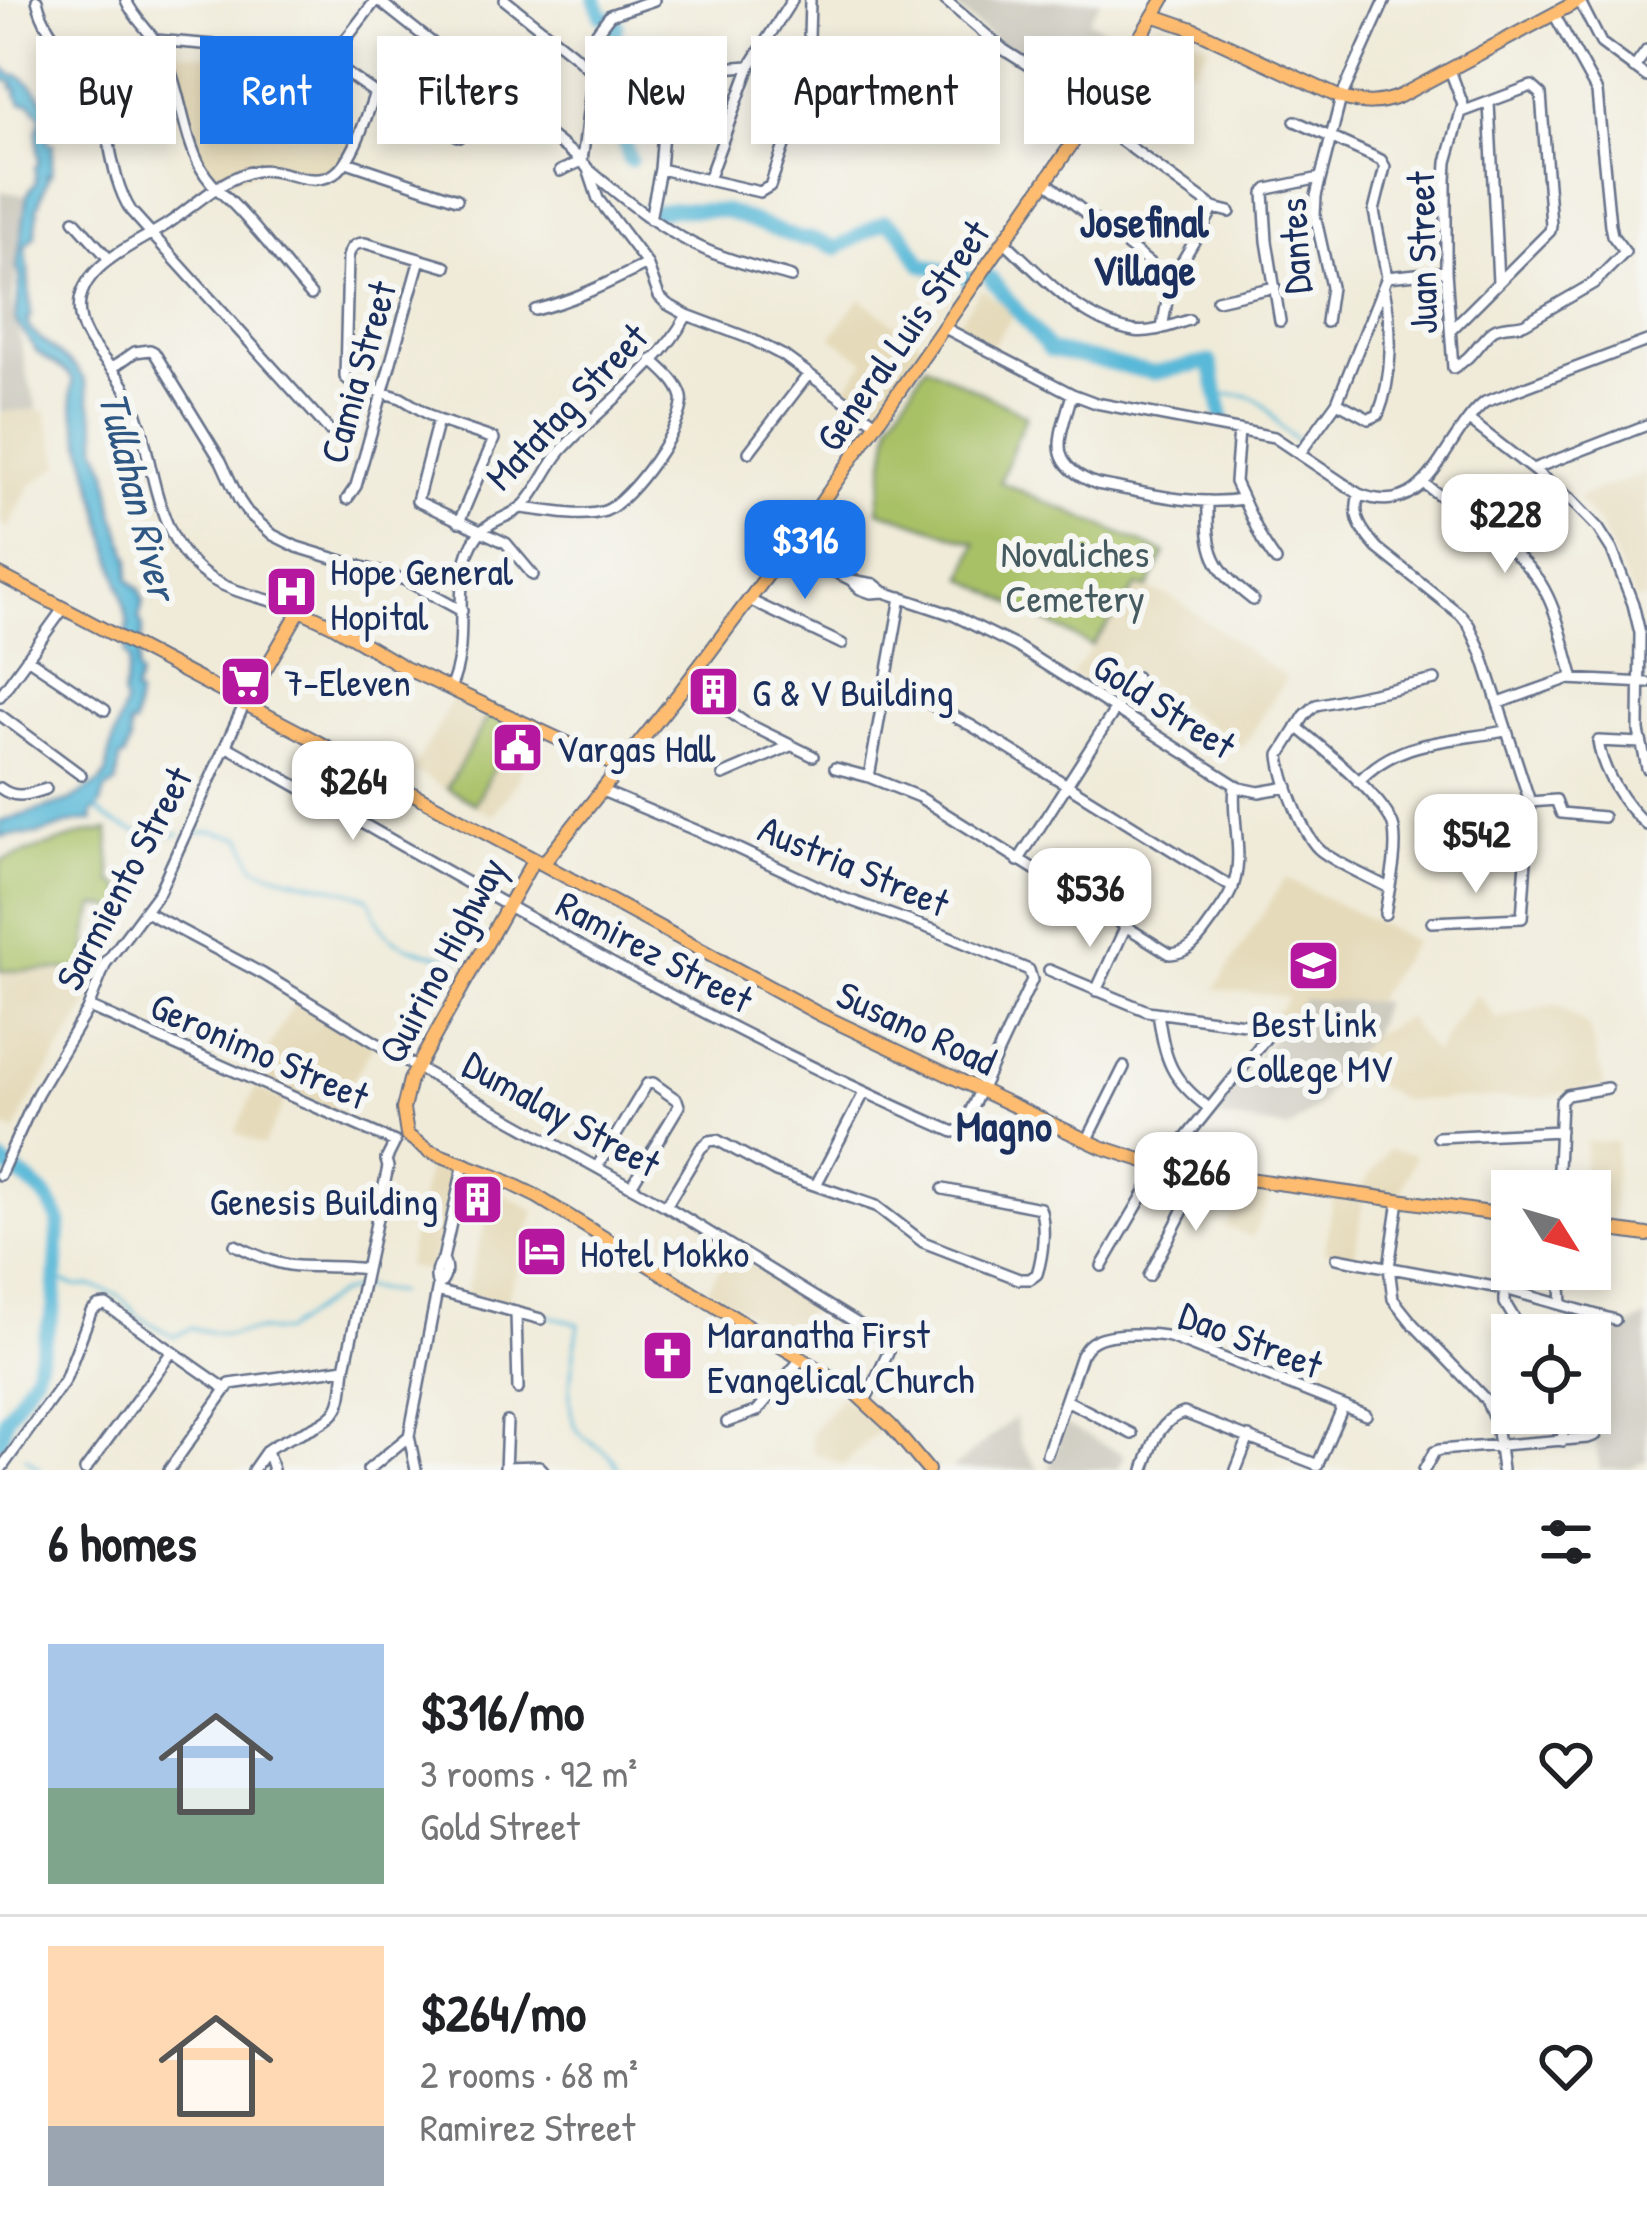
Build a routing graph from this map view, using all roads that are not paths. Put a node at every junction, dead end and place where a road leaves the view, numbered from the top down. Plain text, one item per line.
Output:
1 (37, 0) edge
2 (126, 0) edge
3 (377, 0) edge
4 (505, 0) edge
5 (654, 0) edge
6 (792, 0) edge
7 (810, 0) edge
8 (945, 0) edge
9 (1163, 0) edge
10 (1385, 0) edge
11 (1579, 0) edge
12 (632, 3) edge
13 (1554, 14) junction
14 (1155, 16) junction
15 (152, 36) edge
16 (348, 36) edge
17 (596, 36) edge
18 (1142, 36) edge
19 (1647, 50) edge
20 (1024, 63) edge
21 (585, 66) edge
22 (750, 66) junction
23 (727, 68) edge
24 (1634, 68) junction
25 (1450, 70) junction
26 (1647, 77) edge
27 (353, 79) edge
28 (176, 85) edge
29 (375, 94) joint
30 (1341, 98) junction
31 (1489, 103) junction
32 (1462, 112) junction
33 (1295, 121) dead end
34 (1331, 135) junction
35 (587, 144) edge
36 (662, 144) edge
37 (1072, 144) edge
38 (1126, 144) edge
39 (347, 162) junction
40 (585, 165) junction
41 (660, 169) junction
42 (560, 171) dead end
43 (1320, 178) junction
44 (707, 180) junction
45 (1045, 182) junction
46 (216, 189) junction
47 (457, 199) dead end
48 (1214, 208) junction
49 (1230, 212) dead end
50 (650, 219) junction
51 (74, 220) dead end
52 (150, 233) junction
53 (1004, 241) junction
54 (110, 259) junction
55 (420, 259) junction
56 (647, 264) junction
57 (446, 267) dead end
58 (1446, 271) junction
59 (791, 277) dead end
60 (1171, 280) junction
61 (1498, 282) junction
62 (1386, 283) junction
63 (1275, 287) junction
64 (311, 295) dead end
65 (1216, 300) dead end
66 (535, 310) dead end
67 (688, 315) junction
68 (1190, 320) dead end
69 (1280, 321) dead end
70 (1326, 322) dead end
71 (944, 327) junction
72 (1162, 328) junction
73 (1451, 330) junction
74 (1647, 341) edge
75 (652, 360) junction
76 (112, 368) junction
77 (808, 375) junction
78 (382, 392) junction
79 (1072, 394) junction
80 (1337, 402) junction
81 (438, 420) junction
82 (1469, 420) junction
83 (877, 424) junction
84 (1647, 425) edge
85 (329, 430) dead end
86 (1239, 430) junction
87 (1302, 451) junction
88 (749, 452) dead end
89 (1533, 469) junction
90 (1424, 483) junction
91 (1359, 494) junction
92 (1242, 499) junction
93 (347, 500) dead end
94 (1208, 501) junction
95 (520, 508) junction
96 (459, 522) junction
97 (481, 532) junction
98 (788, 549) junction
99 (1276, 560) dead end
100 (0, 575) edge
101 (532, 575) dead end
102 (901, 597) junction
103 (749, 600) junction
104 (1253, 600) dead end
105 (1633, 604) junction
106 (1647, 605) edge
107 (63, 609) junction
108 (300, 610) junction
109 (462, 611) junction
110 (842, 644) dead end
111 (27, 658) junction
112 (1136, 676) dead end
113 (1435, 680) dead end
114 (1574, 680) junction
115 (687, 682) junction
116 (1644, 682) edge
117 (450, 688) junction
118 (884, 690) junction
119 (0, 696) edge
120 (1498, 703) junction
121 (244, 705) junction
122 (1115, 708) junction
123 (105, 710) dead end
124 (0, 715) edge
125 (1297, 727) junction
126 (1505, 731) junction
127 (1641, 743) junction
128 (790, 745) junction
129 (226, 746) junction
130 (813, 756) dead end
131 (619, 767) junction
132 (835, 768) dead end
133 (1647, 768) edge
134 (81, 775) dead end
135 (723, 775) dead end
136 (869, 777) junction
137 (1358, 782) junction
138 (1066, 784) junction
139 (1235, 785) junction
140 (1288, 787) junction
141 (0, 788) edge
142 (46, 789) dead end
143 (600, 790) junction
144 (1530, 802) junction
145 (1603, 817) dead end
146 (1647, 825) edge
147 (1018, 861) junction
148 (538, 863) junction
149 (1389, 887) junction
150 (1233, 888) junction
151 (508, 905) junction
152 (146, 912) junction
153 (1385, 914) dead end
154 (1432, 922) dead end
155 (1125, 928) junction
156 (1049, 970) dead end
157 (1096, 991) junction
158 (88, 1007) junction
159 (1158, 1013) junction
160 (416, 1066) junction
161 (1124, 1067) dead end
162 (1607, 1088) dead end
163 (981, 1090) junction
164 (864, 1093) junction
165 (1209, 1108) junction
166 (1560, 1131) junction
167 (1438, 1137) dead end
168 (1087, 1141) junction
169 (398, 1142) junction
170 (464, 1163) junction
171 (4, 1167) edge
172 (597, 1167) junction
173 (1163, 1167) junction
174 (1558, 1170) edge
175 (1203, 1172) junction
176 (816, 1185) junction
177 (632, 1186) junction
178 (943, 1189) dead end
179 (1399, 1200) junction
180 (666, 1205) junction
181 (1491, 1213) edge
182 (1611, 1230) edge
183 (1647, 1234) edge
184 (235, 1245) dead end
185 (1336, 1258) dead end
186 (1102, 1266) dead end
187 (1389, 1268) junction
188 (365, 1269) junction
189 (1150, 1276) dead end
190 (1491, 1286) edge
191 (437, 1289) junction
192 (1512, 1290) edge
193 (1561, 1290) edge
194 (1562, 1304) junction
195 (516, 1312) junction
196 (542, 1319) dead end
197 (1615, 1319) dead end
198 (172, 1353) junction
199 (802, 1358) junction
200 (345, 1368) junction
201 (226, 1389) junction
202 (518, 1389) dead end
203 (1066, 1400) junction
204 (865, 1401) junction
205 (1339, 1405) junction
206 (1366, 1415) dead end
207 (507, 1422) dead end
208 (727, 1422) dead end
209 (1132, 1434) dead end
210 (1563, 1434) edge
211 (1596, 1435) dead end
212 (409, 1436) junction
213 (1249, 1437) junction
214 (1563, 1441) junction
215 (1500, 1445) junction
216 (267, 1450) junction
217 (1047, 1454) dead end
218 (505, 1468) edge
219 (1317, 1468) edge
220 (0, 1470) edge
221 (85, 1470) edge
222 (170, 1470) edge
223 (253, 1470) edge
224 (273, 1470) edge
225 (368, 1470) edge
226 (416, 1470) edge
227 (543, 1470) edge
228 (928, 1470) edge
229 (1144, 1470) edge
230 (1236, 1470) edge
231 (1424, 1470) edge
232 (1502, 1470) edge

1 - 52 street
2 - 15 street
3 - 16 street
3 - 40 street
4 - 21 street
5 - 12 street
6 - 22 street
7 - 44 street
8 - 20 street
9 - 14 main road, General Luis Street
10 - 30 street, Dantes
11 - 13 main road
11 - 24 street
12 - 17 street
13 - 25 main road
13 - 73 street, Juan Street
14 - 18 main road, General Luis Street
14 - 30 main road
19 - 24 street
22 - 23 street
22 - 44 street
24 - 26 street
25 - 30 main road
25 - 32 street, Juan Street
27 - 29 street
28 - 46 street
29 - 39 street
30 - 34 street, Dantes
31 - 32 street
31 - 61 street
31 - 61 street
32 - 58 street, Juan Street
33 - 34 street
34 - 43 street, Dantes
34 - 62 street
35 - 40 street
36 - 41 street
37 - 45 main road, General Luis Street
38 - 48 street
39 - 46 street
39 - 47 street
40 - 42 street
40 - 50 street
40 - 56 street
41 - 44 street
41 - 50 street
43 - 63 street
43 - 70 street, Dantes
45 - 53 main road, General Luis Street
45 - 60 street
46 - 52 street
46 - 64 street
48 - 49 street
48 - 60 street
50 - 59 street
51 - 54 street
52 - 54 street
52 - 85 street
53 - 71 main road, General Luis Street
53 - 72 street
54 - 76 street
55 - 57 street
55 - 78 street, Camia Street
55 - 78 street
56 - 66 street
56 - 67 street
58 - 62 street
58 - 73 street, Juan Street
60 - 72 street
61 - 73 street
62 - 80 street
62 - 80 street
63 - 65 street
63 - 69 street
67 - 75 street, Matatag Street
67 - 77 street
68 - 72 street
71 - 79 street
71 - 83 main road, General Luis Street
74 - 82 street
75 - 95 street, Matatag Street
75 - 95 street
76 - 108 street
76 - 109 street
77 - 83 street
77 - 88 street
78 - 81 street
78 - 93 street, Camia Street
79 - 86 street
79 - 94 street
80 - 87 street
81 - 96 street
81 - 96 street
82 - 89 street
82 - 90 street
83 - 98 main road, General Luis Street
84 - 89 street
86 - 87 street
86 - 92 street
87 - 91 street
89 - 105 street
90 - 91 street
90 - 114 street
91 - 120 street
92 - 94 street
92 - 99 street
94 - 104 street
95 - 97 street, Matatag Street
96 - 97 street
97 - 101 street
97 - 109 street
98 - 102 street, Gold Street
98 - 103 main road, General Luis Street
100 - 107 main road, Quirino Highway
102 - 118 street
102 - 122 street, Gold Street
103 - 110 street
103 - 115 main road, General Luis Street
105 - 106 street
105 - 116 street
107 - 111 street
107 - 121 main road, Quirino Highway
108 - 117 main road
108 - 121 main road, Sarmiento Street
109 - 117 street
111 - 119 street
111 - 123 street
112 - 122 street
113 - 125 street
114 - 116 street
114 - 120 street
115 - 128 street
115 - 131 main road, General Luis Street
116 - 127 street
117 - 131 main road
118 - 136 street
118 - 138 street
120 - 126 street
121 - 129 street, Sarmiento Street
121 - 148 main road, Quirino Highway
122 - 138 street
122 - 139 street, Gold Street
124 - 134 street
125 - 137 street
125 - 140 street
126 - 137 street
126 - 144 street
127 - 133 street
127 - 146 street
128 - 130 street
128 - 135 street
129 - 151 street, Ramirez Street
129 - 152 street, Sarmiento Street
131 - 143 main road, General Luis Street
132 - 136 street
136 - 147 street
137 - 149 street
138 - 147 street
138 - 150 street
139 - 140 street, Gold Street
139 - 150 street
140 - 149 street
141 - 142 street
143 - 148 main road, General Luis Street
143 - 163 street, Austria Street
144 - 145 street
144 - 154 street
147 - 155 street
148 - 151 main road, Quirino Highway
148 - 163 main road, Susano Road
149 - 153 street
150 - 155 street
151 - 160 main road, Quirino Highway
151 - 164 street, Ramirez Street
152 - 158 street, Sarmiento Street
152 - 160 street, Dumalay Street
155 - 157 street
156 - 157 street
157 - 159 street
158 - 169 street, Geronimo Street
158 - 171 street, Sarmiento Street
159 - 165 street
159 - 165 street
160 - 169 main road, Quirino Highway
160 - 172 street, Dumalay Street
161 - 168 street
162 - 166 street
163 - 164 street, Ramirez Street
163 - 168 main road, Susano Road
164 - 176 street
165 - 173 street
166 - 167 street
166 - 174 street
168 - 173 main road, Susano Road
169 - 170 main road
169 - 188 street
170 - 191 street
170 - 199 main road
172 - 177 street, Dumalay Street
172 - 177 street
173 - 175 main road, Susano Road
173 - 186 street
175 - 179 main road, Susano Road
175 - 189 street
176 - 178 street
176 - 180 street
177 - 180 street, Dumalay Street
179 - 181 main road, Susano Road
179 - 187 street
180 - 204 street, Dumalay Street
182 - 183 main road
184 - 188 street
185 - 187 street
187 - 190 street
187 - 215 street
188 - 200 street
191 - 195 street
191 - 212 street
192 - 194 street
193 - 194 street
194 - 197 street
195 - 196 street
195 - 202 street
198 - 201 street
198 - 220 street
198 - 221 street
199 - 204 main road
199 - 208 street
200 - 201 street
200 - 216 street
201 - 222 street
203 - 205 street, Dao Street
203 - 209 street
203 - 217 street, Dao Street
204 - 228 main road
205 - 206 street, Dao Street
205 - 219 street
207 - 218 street
210 - 214 street
211 - 214 street
212 - 225 street
212 - 226 street
213 - 219 street
213 - 229 street
213 - 230 street
214 - 215 street
215 - 231 street
215 - 232 street
216 - 223 street
216 - 224 street
218 - 227 street

